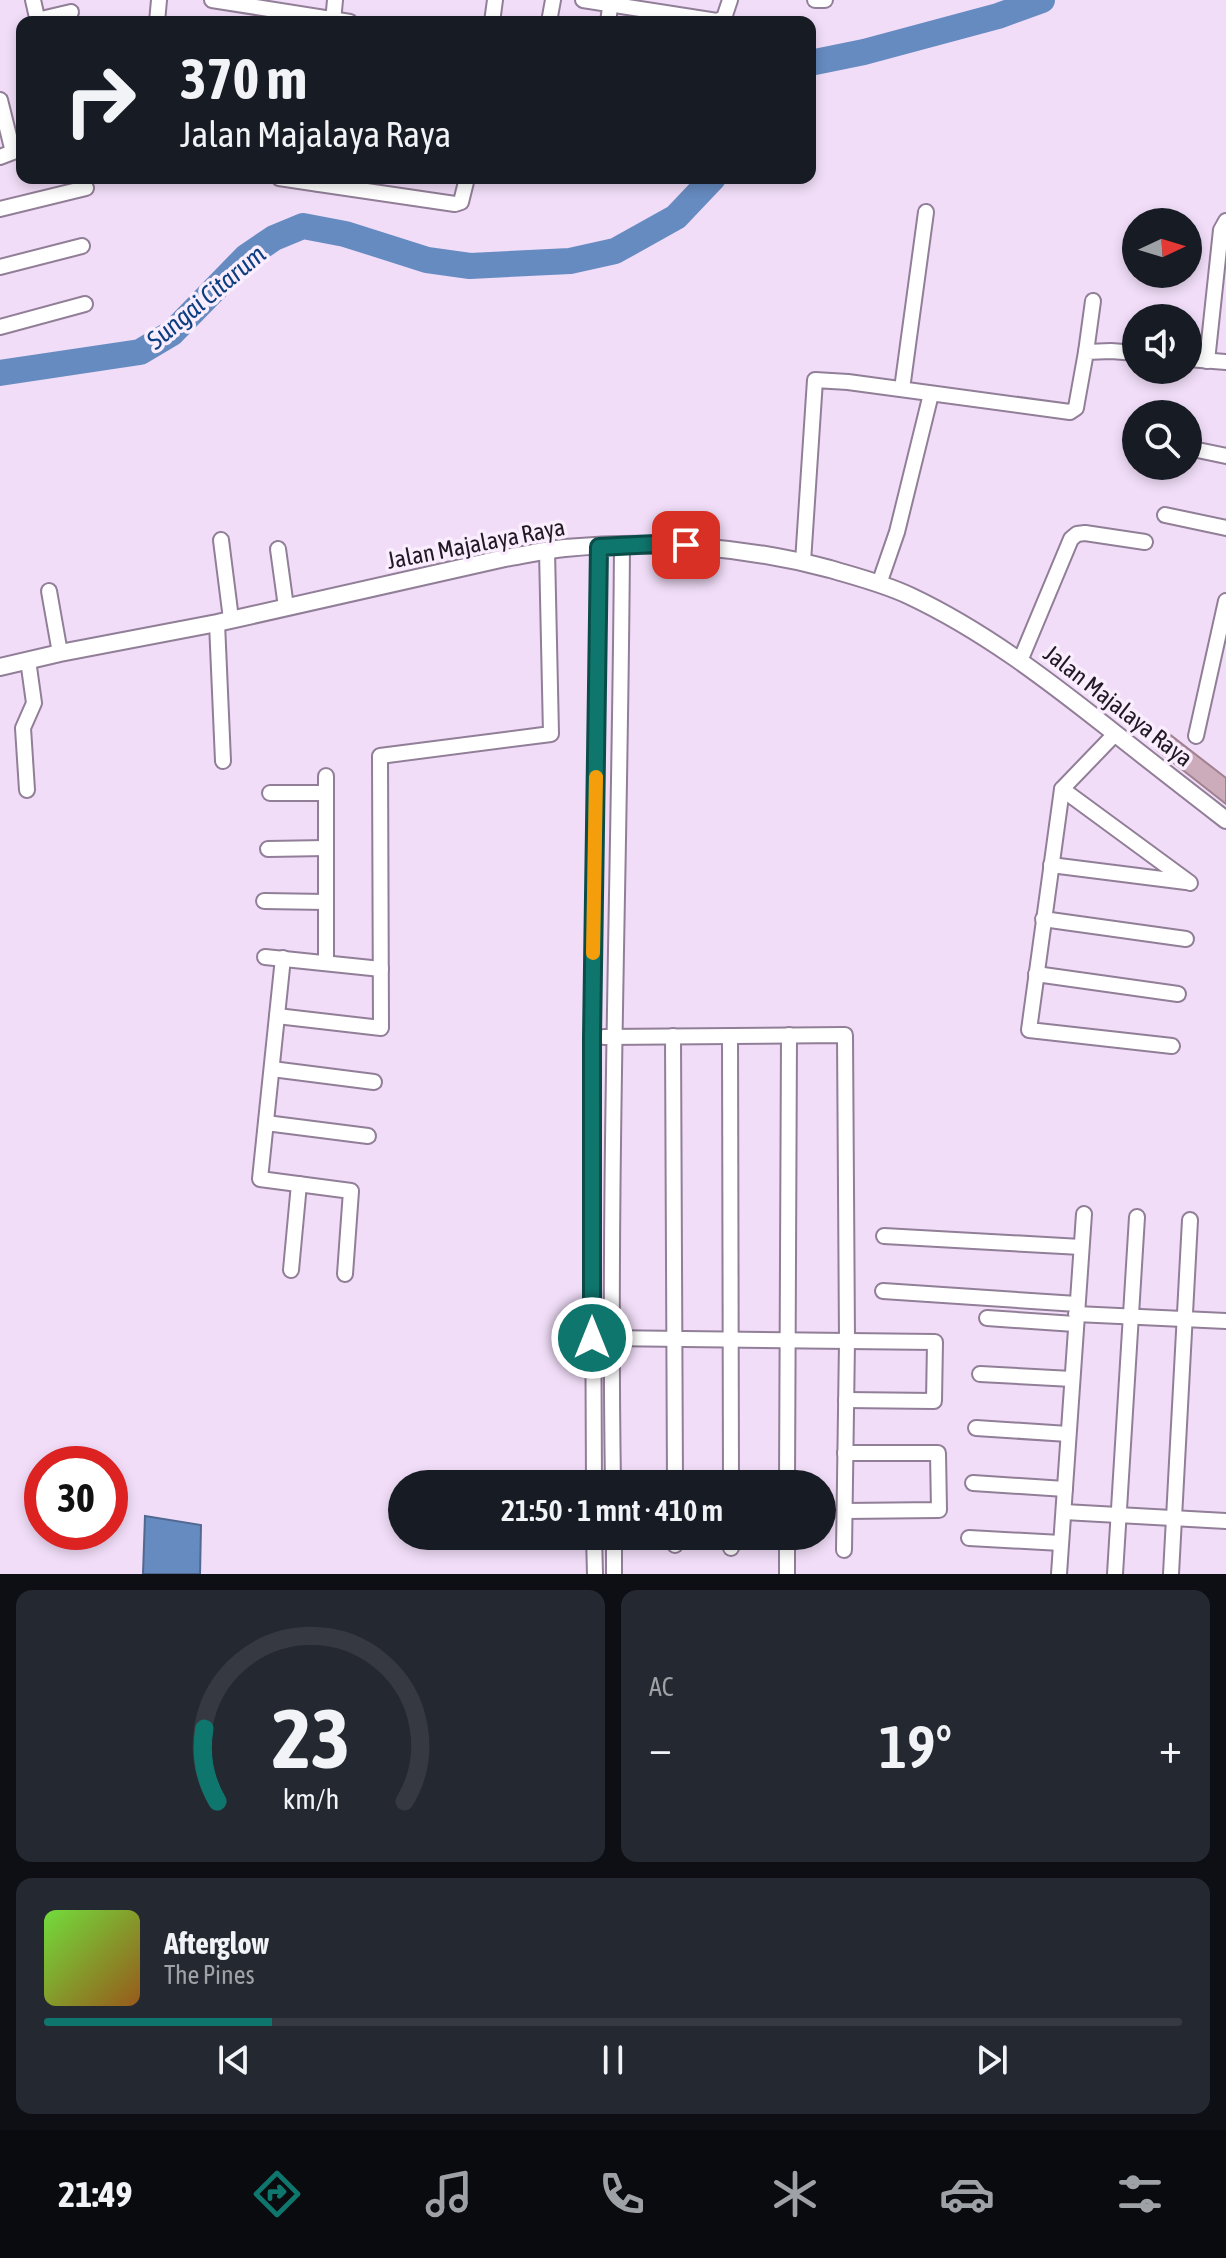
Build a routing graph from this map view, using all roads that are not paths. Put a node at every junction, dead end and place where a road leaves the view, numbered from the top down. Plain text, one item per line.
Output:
1 (212, 0) edge
2 (583, 0) edge
3 (815, 0) edge
4 (825, 0) edge
5 (611, 2) edge
6 (71, 12) dead end
7 (672, 12) edge
8 (56, 16) edge
9 (304, 16) edge
10 (692, 16) edge
11 (0, 100) edge
12 (12, 153) edge
13 (337, 184) edge
14 (466, 184) edge
15 (86, 188) dead end
16 (0, 209) edge
17 (926, 212) dead end
18 (1226, 221) edge
19 (82, 246) dead end
20 (0, 267) edge
21 (1093, 301) dead end
22 (85, 304) dead end
23 (0, 327) edge
24 (1086, 352) junction
25 (1122, 352) edge
26 (1202, 360) edge
27 (1207, 361) junction
28 (1226, 362) edge
29 (902, 389) junction
30 (931, 394) junction
31 (1202, 451) edge
32 (1226, 456) edge
33 (1165, 515) dead end
34 (1226, 528) edge
35 (221, 540) dead end
36 (1145, 542) dead end
37 (622, 546) junction
38 (599, 547) junction
39 (278, 549) dead end
40 (547, 551) junction
41 (803, 562) junction
42 (879, 584) junction
43 (49, 591) dead end
44 (1226, 601) edge
45 (599, 603) junction
46 (621, 604) junction
47 (286, 607) junction
48 (224, 621) junction
49 (60, 653) junction
50 (28, 660) junction
51 (1020, 661) junction
52 (0, 667) edge
53 (1115, 734) junction
54 (1196, 736) dead end
55 (223, 761) dead end
56 (326, 776) dead end
57 (1062, 789) junction
58 (27, 790) dead end
59 (270, 793) dead end
60 (326, 793) junction
61 (1226, 820) edge
62 (326, 848) junction
63 (268, 849) dead end
64 (1051, 865) junction
65 (264, 901) dead end
66 (326, 902) junction
67 (1043, 919) junction
68 (1186, 939) dead end
69 (265, 957) dead end
70 (283, 958) junction
71 (326, 963) junction
72 (381, 969) junction
73 (1036, 974) junction
74 (1178, 994) dead end
75 (277, 1016) junction
76 (789, 1035) junction
77 (613, 1036) junction
78 (673, 1036) junction
79 (730, 1036) junction
80 (592, 1037) junction
81 (1172, 1046) dead end
82 (272, 1069) junction
83 (374, 1082) dead end
84 (266, 1123) junction
85 (368, 1136) dead end
86 (299, 1184) junction
87 (1084, 1214) dead end
88 (1137, 1217) dead end
89 (1190, 1220) dead end
90 (884, 1236) dead end
91 (1081, 1247) junction
92 (291, 1270) dead end
93 (345, 1274) dead end
94 (883, 1291) dead end
95 (1076, 1314) junction
96 (1132, 1317) junction
97 (987, 1318) dead end
98 (1184, 1319) junction
99 (1226, 1321) edge
100 (592, 1338) junction
101 (611, 1338) junction
102 (674, 1339) junction
103 (732, 1340) junction
104 (788, 1341) junction
105 (847, 1341) junction
106 (980, 1374) dead end
107 (1072, 1379) junction
108 (846, 1400) junction
109 (976, 1428) dead end
110 (1068, 1434) junction
111 (845, 1453) junction
112 (594, 1470) edge
113 (613, 1470) edge
114 (675, 1470) edge
115 (731, 1470) edge
116 (787, 1470) edge
117 (973, 1483) dead end
118 (1065, 1489) junction
119 (845, 1511) junction
120 (1064, 1512) junction
121 (1119, 1514) junction
122 (1174, 1518) junction
123 (1226, 1521) edge
124 (969, 1538) dead end
125 (1061, 1543) junction
126 (594, 1550) edge
127 (614, 1550) edge
128 (787, 1550) edge
129 (844, 1550) dead end
130 (595, 1574) edge
131 (614, 1574) edge
132 (787, 1574) edge
133 (1059, 1574) edge
134 (1115, 1574) edge
135 (1171, 1574) edge

1 - 9 street
2 - 5 street
3 - 4 street
5 - 7 street
6 - 8 street
7 - 10 street
11 - 12 street
13 - 14 street
15 - 16 street
17 - 29 street
18 - 27 street
19 - 20 street
21 - 24 street
22 - 23 street
24 - 25 street
24 - 30 street
26 - 27 street
27 - 28 street
29 - 30 street
29 - 41 street
30 - 42 street
31 - 32 street
33 - 34 street
35 - 48 street
36 - 51 street
37 - 38 street, Jalan Majalaya Raya
37 - 41 street, Jalan Majalaya Raya
37 - 46 street
38 - 40 street, Jalan Majalaya Raya
38 - 45 street
39 - 47 street
40 - 47 street, Jalan Majalaya Raya
40 - 72 street
41 - 42 street, Jalan Majalaya Raya
42 - 51 street, Jalan Majalaya Raya
43 - 49 street
44 - 54 street
45 - 46 street
45 - 80 street
46 - 77 street
47 - 48 street, Jalan Majalaya Raya
48 - 49 street, Jalan Majalaya Raya
48 - 55 street
49 - 50 street, Jalan Majalaya Raya
50 - 52 street, Jalan Majalaya Raya
50 - 58 street
51 - 53 street, Jalan Majalaya Raya
53 - 57 street
53 - 61 street, Jalan Majalaya Raya
56 - 60 street
57 - 64 street
57 - 64 street
59 - 60 street
60 - 62 street
62 - 63 street
62 - 66 street
64 - 67 street
65 - 66 street
66 - 71 street
67 - 68 street
67 - 73 street
69 - 70 street
70 - 71 street
70 - 75 street
71 - 72 street
72 - 75 street
73 - 74 street
73 - 81 street
75 - 82 street
76 - 79 street
76 - 104 street
76 - 105 street
77 - 78 street
77 - 80 street
77 - 101 street
78 - 79 street
78 - 102 street
79 - 103 street
80 - 100 street
82 - 83 street
82 - 84 street
84 - 85 street
84 - 86 street
86 - 92 street
86 - 93 street
87 - 91 street
88 - 96 street
89 - 98 street
90 - 91 street
91 - 95 street
94 - 95 street
95 - 96 street
95 - 97 street
95 - 107 street
96 - 98 street
96 - 121 street
98 - 99 street
98 - 122 street
100 - 101 street
100 - 112 street
101 - 102 street
101 - 113 street
102 - 103 street
102 - 114 street
103 - 104 street
103 - 115 street
104 - 105 street
104 - 116 street
105 - 108 street
105 - 108 street
106 - 107 street
107 - 110 street
108 - 111 street
109 - 110 street
110 - 118 street
111 - 119 street
111 - 119 street
117 - 118 street
118 - 120 street
119 - 129 street
120 - 121 street
120 - 125 street
121 - 122 street
121 - 134 street
122 - 123 street
122 - 135 street
124 - 125 street
125 - 133 street
126 - 130 street
127 - 131 street
128 - 132 street

